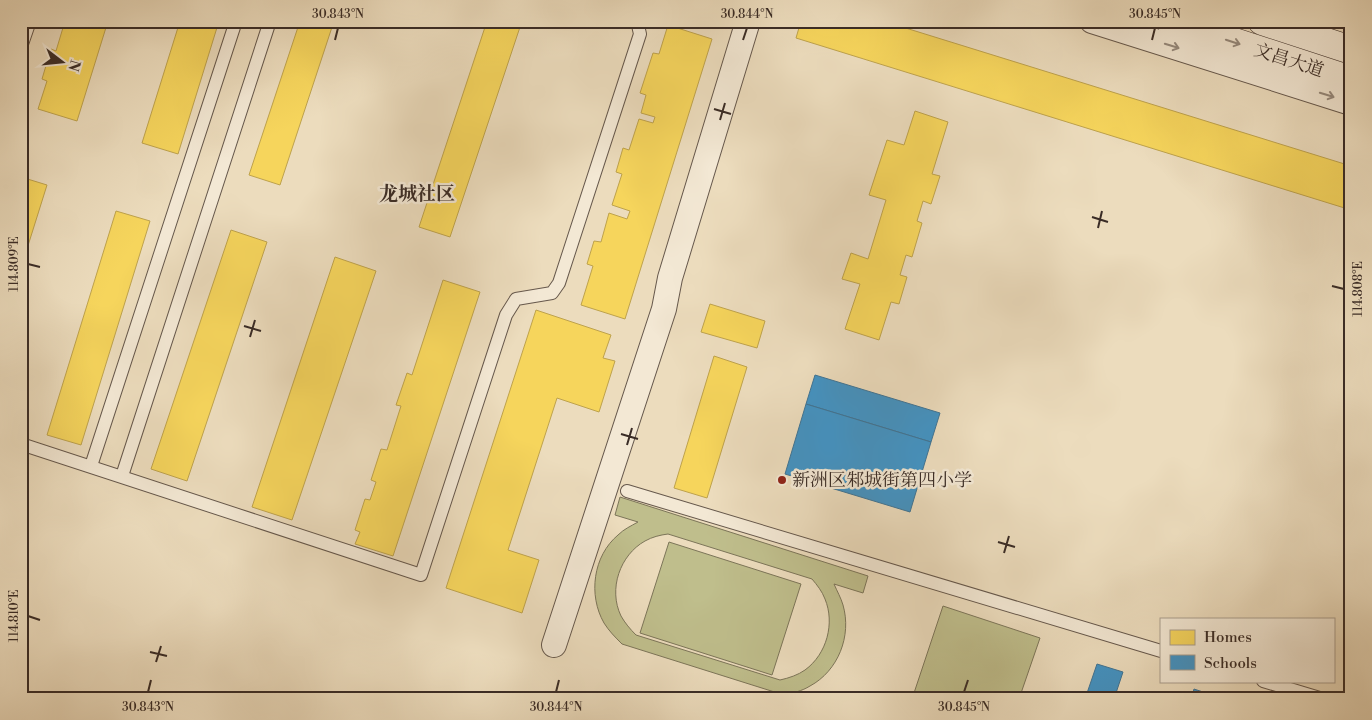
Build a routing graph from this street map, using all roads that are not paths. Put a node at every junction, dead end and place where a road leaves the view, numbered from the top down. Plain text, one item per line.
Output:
1 (30, 21) edge
2 (236, 21) edge
3 (270, 21) edge
4 (637, 21) edge
5 (748, 21) edge
6 (1092, 21) edge
7 (1170, 21) edge
8 (1262, 21) edge
9 (21, 47) edge
10 (1351, 50) edge
11 (1351, 80) edge
12 (1351, 103) edge
13 (21, 444) edge
14 (90, 466) junction
15 (122, 476) junction
16 (627, 490) dead end
17 (554, 645) dead end
18 (1160, 651) edge
19 (1266, 682) edge
20 (1323, 699) edge

1 - 9 lane
2 - 14 lane
3 - 15 lane
4 - 15 lane
5 - 17 street
6 -> 12 street
7 -> 11 main road, 文昌大道
8 - 10 main road, 文昌大道
13 - 14 lane
14 - 15 lane
16 - 18 lane
19 - 20 lane

